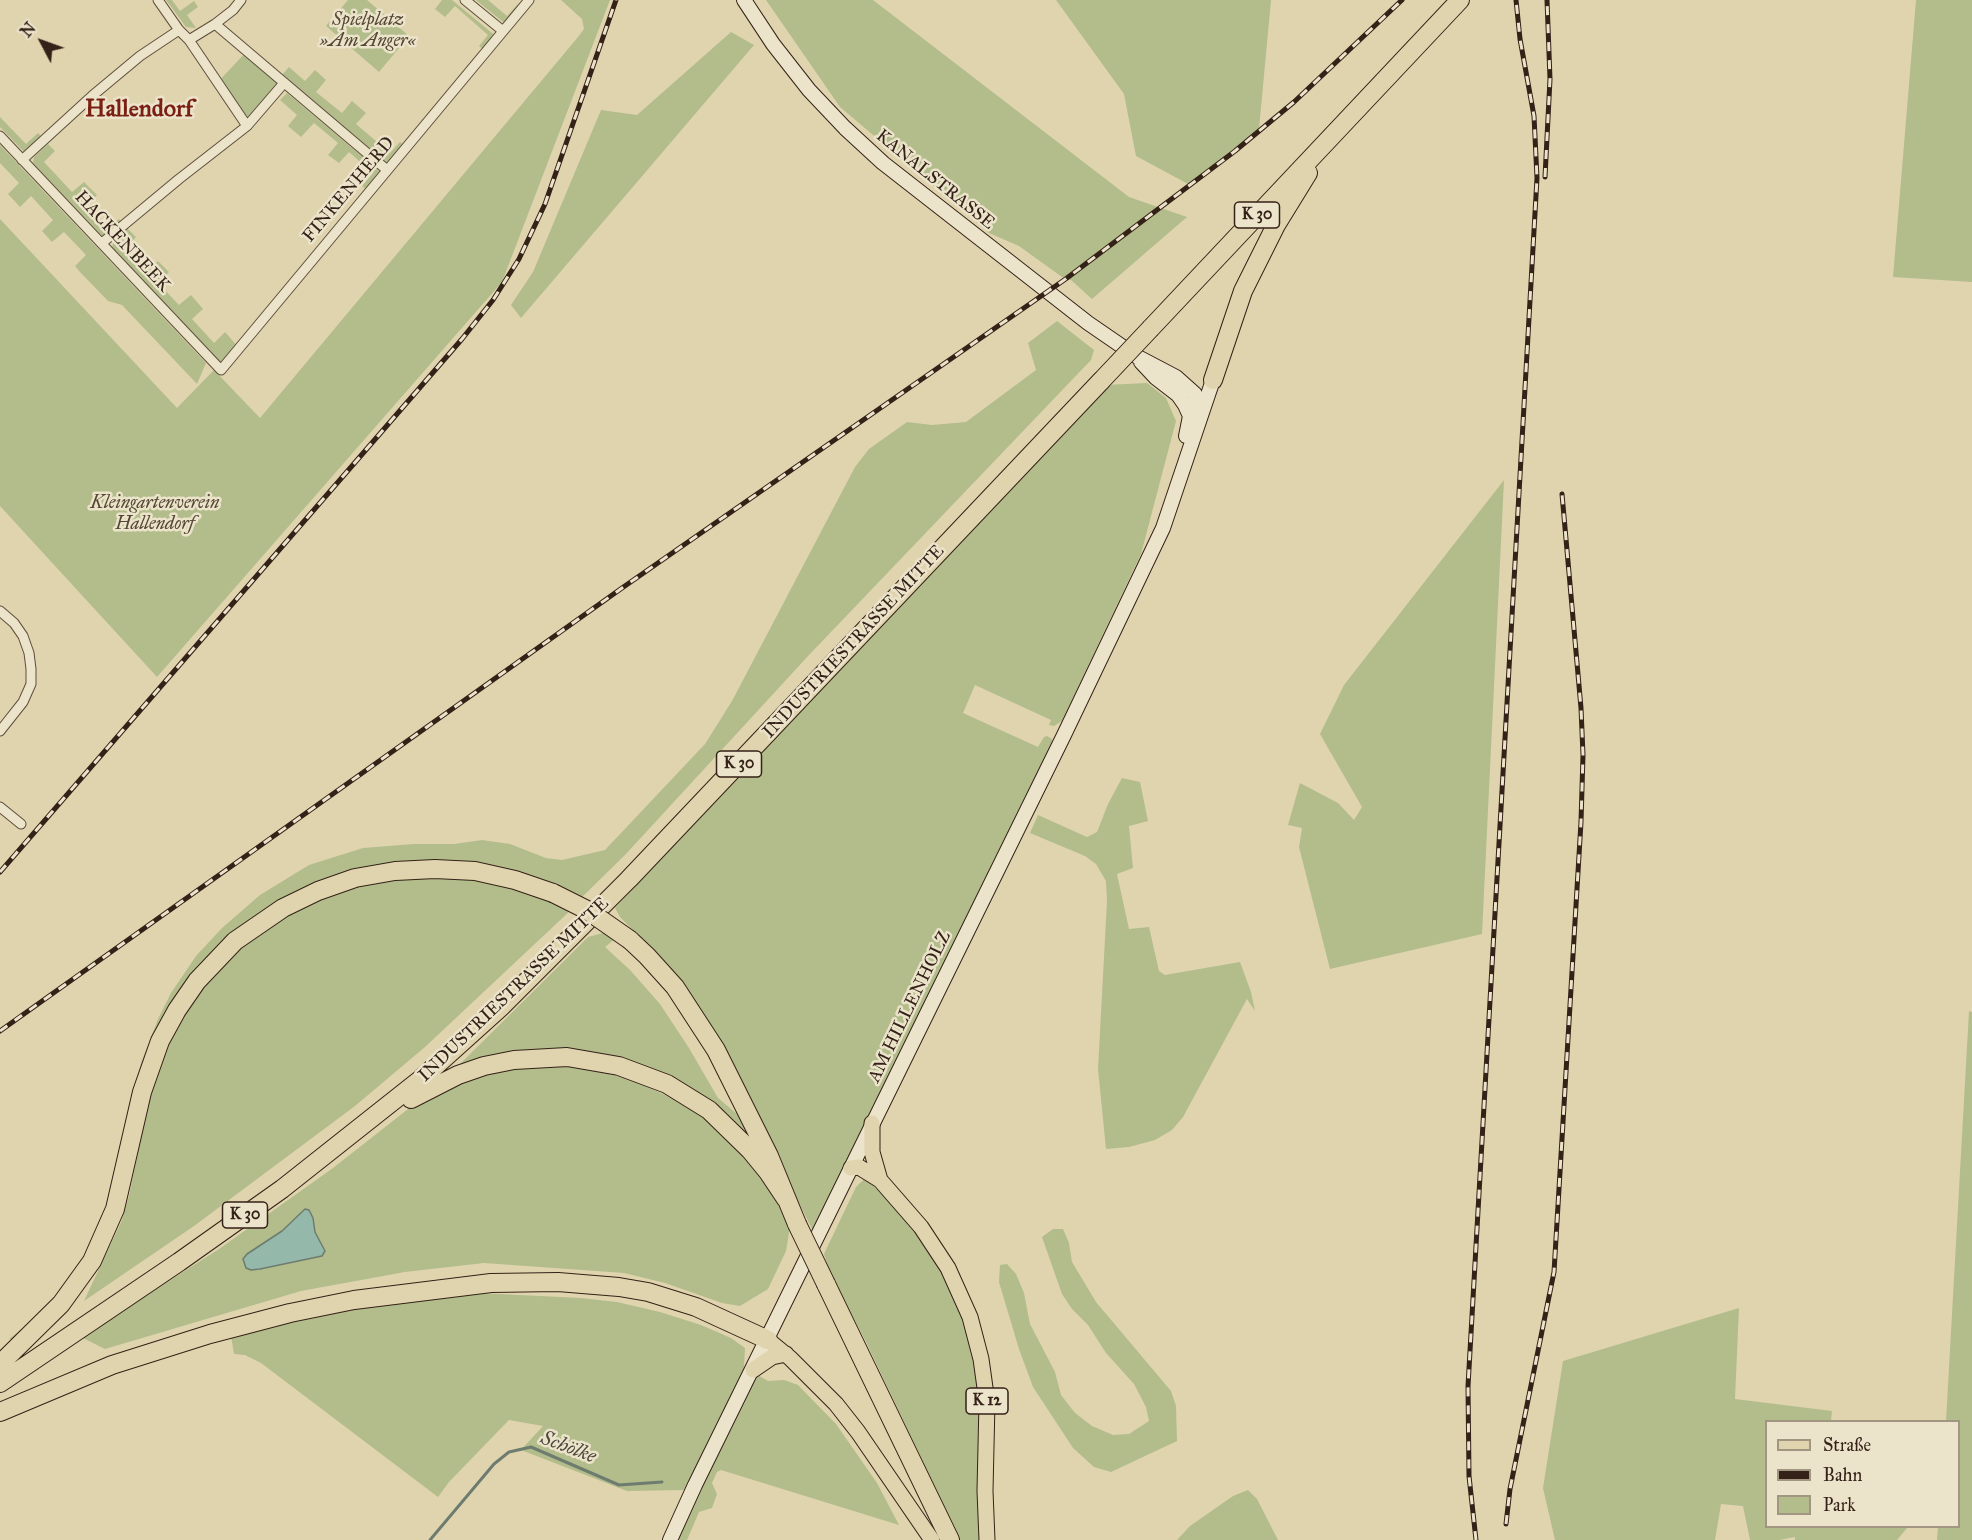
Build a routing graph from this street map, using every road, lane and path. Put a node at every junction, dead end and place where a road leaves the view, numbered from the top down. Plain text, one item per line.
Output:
1 (158, 0) edge
2 (241, 0) edge
3 (465, 0) edge
4 (529, 0) edge
5 (744, 0) edge
6 (1460, 0) edge
7 (215, 24) junction
8 (179, 30) junction
9 (503, 31) junction
10 (189, 40) junction
11 (284, 83) junction
12 (1364, 102) junction
13 (247, 126) junction
14 (0, 136) edge
15 (22, 159) junction
16 (387, 170) junction
17 (102, 243) junction
18 (1136, 356) junction
19 (221, 370) joint
20 (1213, 380) junction
21 (1195, 394) junction
22 (1178, 395) junction
23 (1200, 419) junction
24 (1154, 544) junction
25 (0, 611) edge
26 (0, 731) edge
27 (0, 807) edge
28 (21, 824) dead end
29 (872, 1123) junction
30 (360, 1129) junction
31 (851, 1168) junction
32 (880, 1180) junction
33 (786, 1200) junction
34 (768, 1340) junction
35 (786, 1354) junction
36 (0, 1364) edge
37 (753, 1370) junction
38 (0, 1383) edge
39 (0, 1412) edge
40 (670, 1540) edge
41 (932, 1540) edge
42 (950, 1540) edge
43 (987, 1540) edge

1 - 8 street
2 - 7 street
3 - 9 street
4 - 9 street, FINKENHERD
5 - 18 street, KANALSTRASSE / K 12
6 - 12 highway, INDUSTRIESTRASSE MITTE / K 30
7 - 10 street
7 - 11 street
8 - 10 street
8 - 15 street
9 - 16 street, FINKENHERD
10 - 13 street
11 - 13 street
11 - 16 street
12 - 20 highway
12 - 30 highway, INDUSTRIESTRASSE MITTE / K 30, bridge
13 - 17 street
14 - 15 street, HACKENBEEK
15 - 17 street, HACKENBEEK
16 - 19 street, FINKENHERD
17 - 19 street, HACKENBEEK
18 - 21 street, KANALSTRASSE / K 12
18 - 22 street, KANALSTRASSE / K 12
20 - 21 street
20 - 23 street, AM HILLENHOLZ
21 - 22 street
21 - 23 street
22 - 24 street, AM HILLENHOLZ / K 12
23 - 24 street, AM HILLENHOLZ / K 12
24 - 29 street, AM HILLENHOLZ / K 12
25 - 26 street
27 - 28 street
29 - 31 street, AM HILLENHOLZ / K 12
29 - 32 main road, K 12
30 - 33 highway
30 - 38 highway, INDUSTRIESTRASSE MITTE / K 30
31 - 32 main road, K 12
31 - 34 street, AM HILLENHOLZ / K 12
32 - 43 main road, K 12
33 - 36 highway, bridge
33 - 42 highway, bridge
34 - 35 main road
34 - 37 street, AM HILLENHOLZ
34 - 39 highway
35 - 37 main road
35 - 41 main road
37 - 40 street, AM HILLENHOLZ

